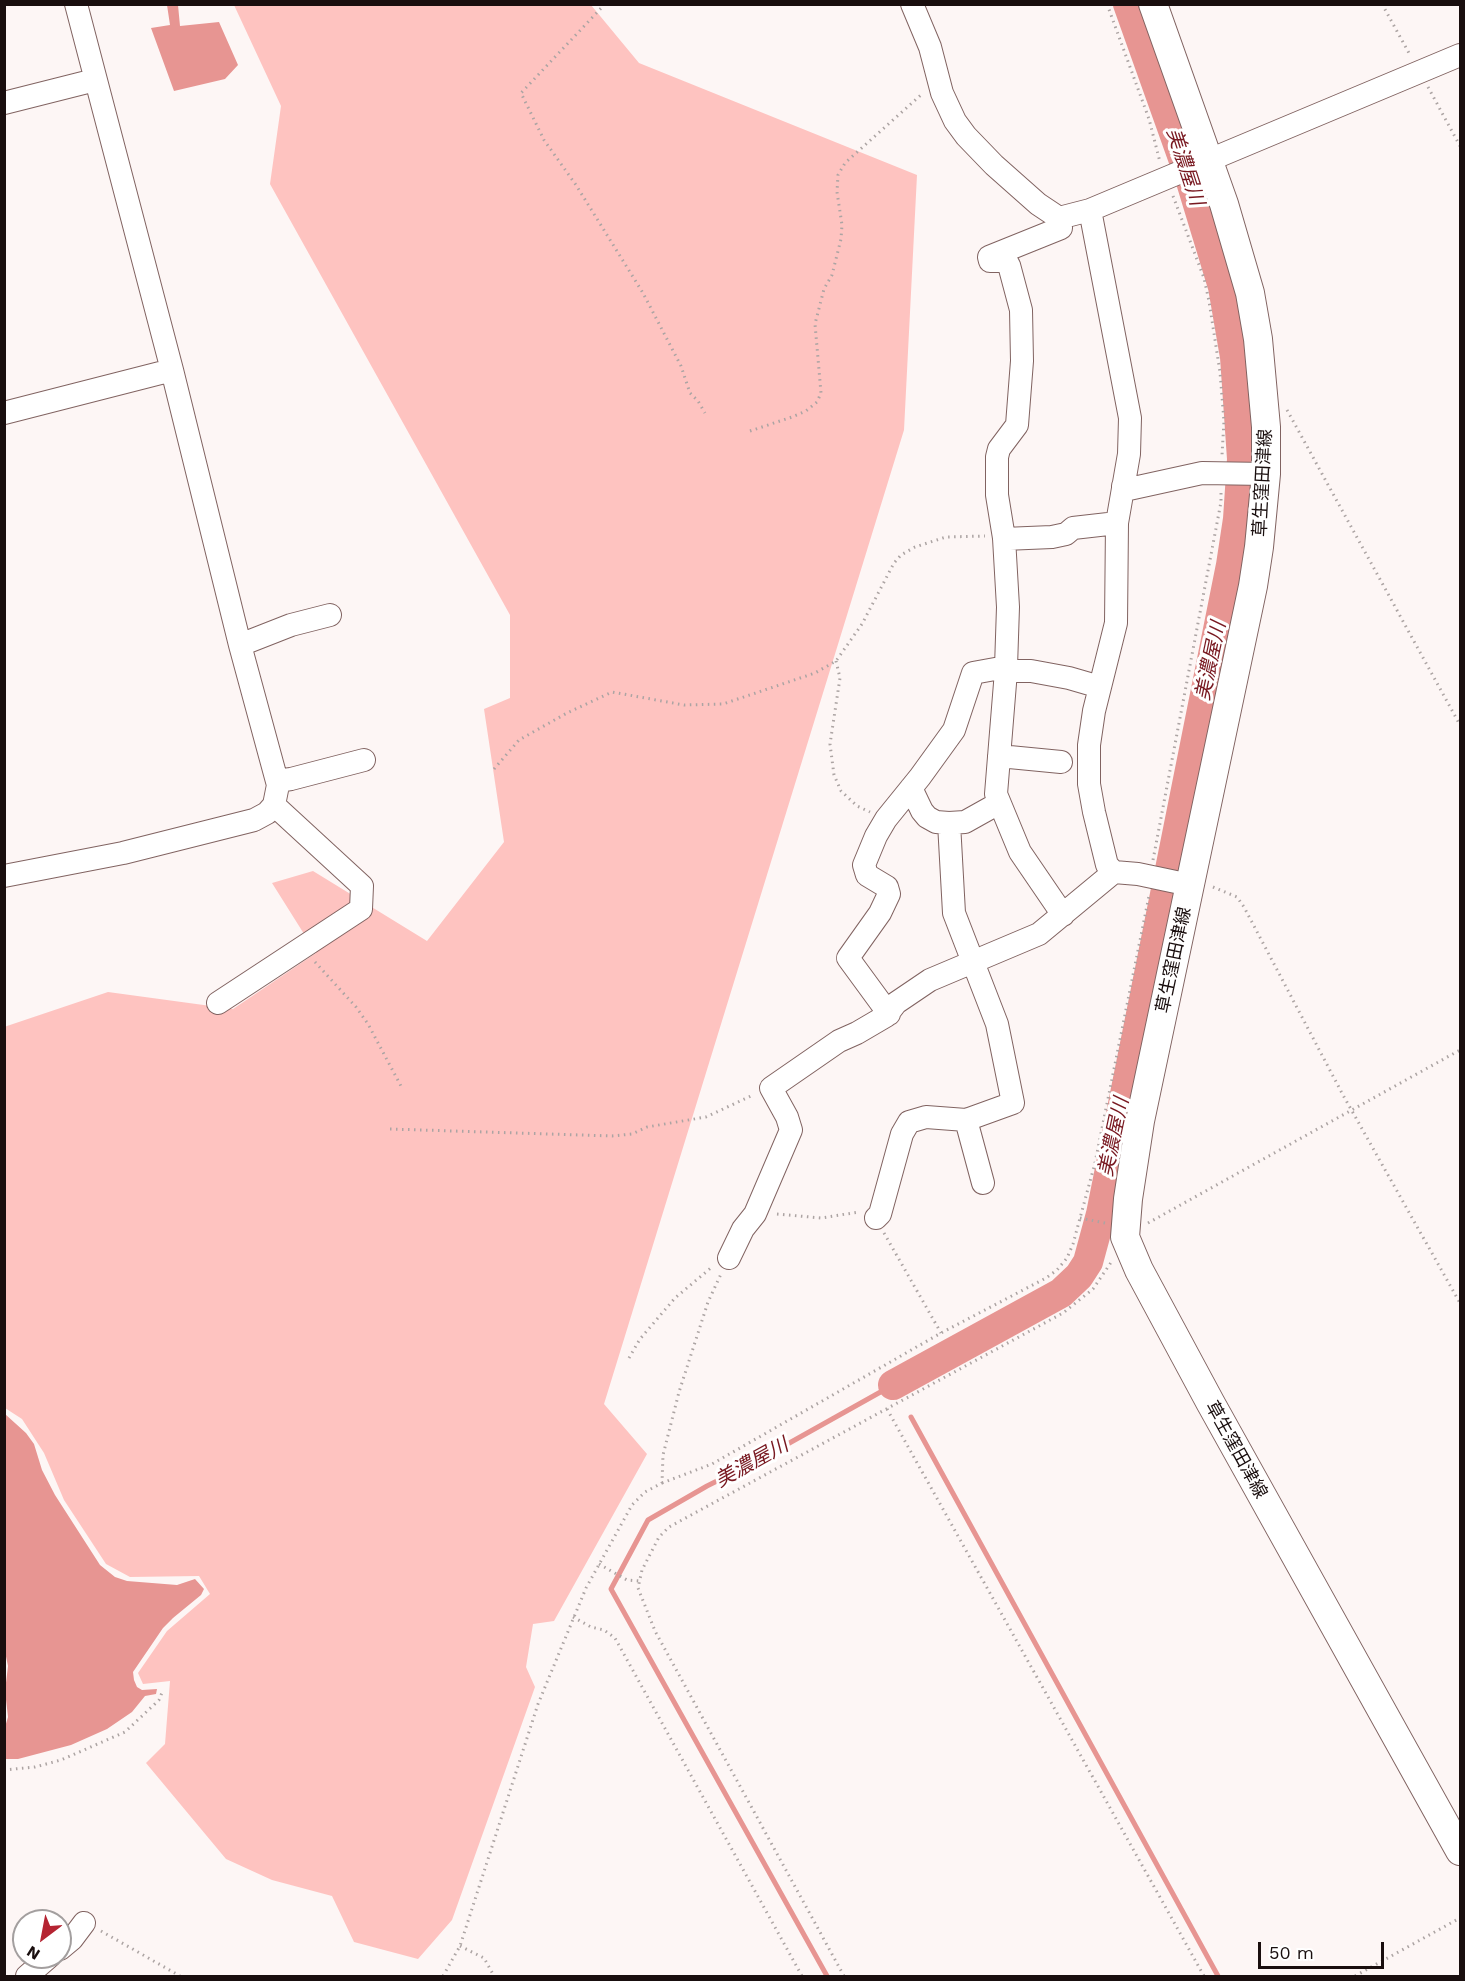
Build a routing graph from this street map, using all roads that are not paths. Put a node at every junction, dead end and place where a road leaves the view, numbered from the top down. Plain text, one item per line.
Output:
1 (76, 4) edge
2 (912, 4) edge
3 (1153, 4) edge
4 (1461, 55) edge
5 (95, 80) junction
6 (4, 103) edge
7 (1204, 162) junction
8 (1090, 210) junction
9 (1059, 218) junction
10 (172, 370) junction
11 (4, 413) edge
12 (1260, 474) junction
13 (1123, 486) junction
14 (1117, 524) junction
15 (1003, 534) junction
16 (330, 615) dead end
17 (240, 645) junction
18 (1006, 669) junction
19 (1100, 687) junction
20 (999, 756) junction
21 (364, 760) dead end
22 (1060, 762) dead end
23 (277, 781) junction
24 (911, 788) junction
25 (999, 802) junction
26 (274, 806) junction
27 (950, 824) junction
28 (1114, 872) junction
29 (4, 876) edge
30 (1191, 882) junction
31 (1063, 915) junction
32 (972, 961) junction
33 (218, 1003) dead end
34 (889, 1014) junction
35 (966, 1120) junction
36 (983, 1183) dead end
37 (876, 1218) road end
38 (729, 1258) road end
39 (1461, 1851) edge
40 (84, 1923) road end
41 (72, 1939) edge

1 - 5 street
2 - 9 street
3 - 7 main road, 草生窪田津線
4 - 7 street
5 - 6 street
5 - 10 street
7 - 8 street
7 - 12 main road, 草生窪田津線
8 - 9 street
8 - 13 street
9 - 15 street
10 - 11 street
10 - 17 street
12 - 13 street
12 - 30 main road, 草生窪田津線
13 - 14 street
14 - 15 street
14 - 19 street
15 - 18 street
16 - 17 street
17 - 23 street
18 - 19 street
18 - 20 street
18 - 24 street
19 - 28 street
20 - 22 street
20 - 25 street
21 - 23 street
23 - 26 street
24 - 27 street
24 - 34 street
25 - 27 street
25 - 31 street
26 - 29 street
26 - 33 street
27 - 32 street
28 - 30 street
28 - 31 street
30 - 39 main road, 草生窪田津線
31 - 32 street
32 - 34 street
32 - 35 street
34 - 38 street
35 - 36 street
35 - 37 street
40 - 41 street

